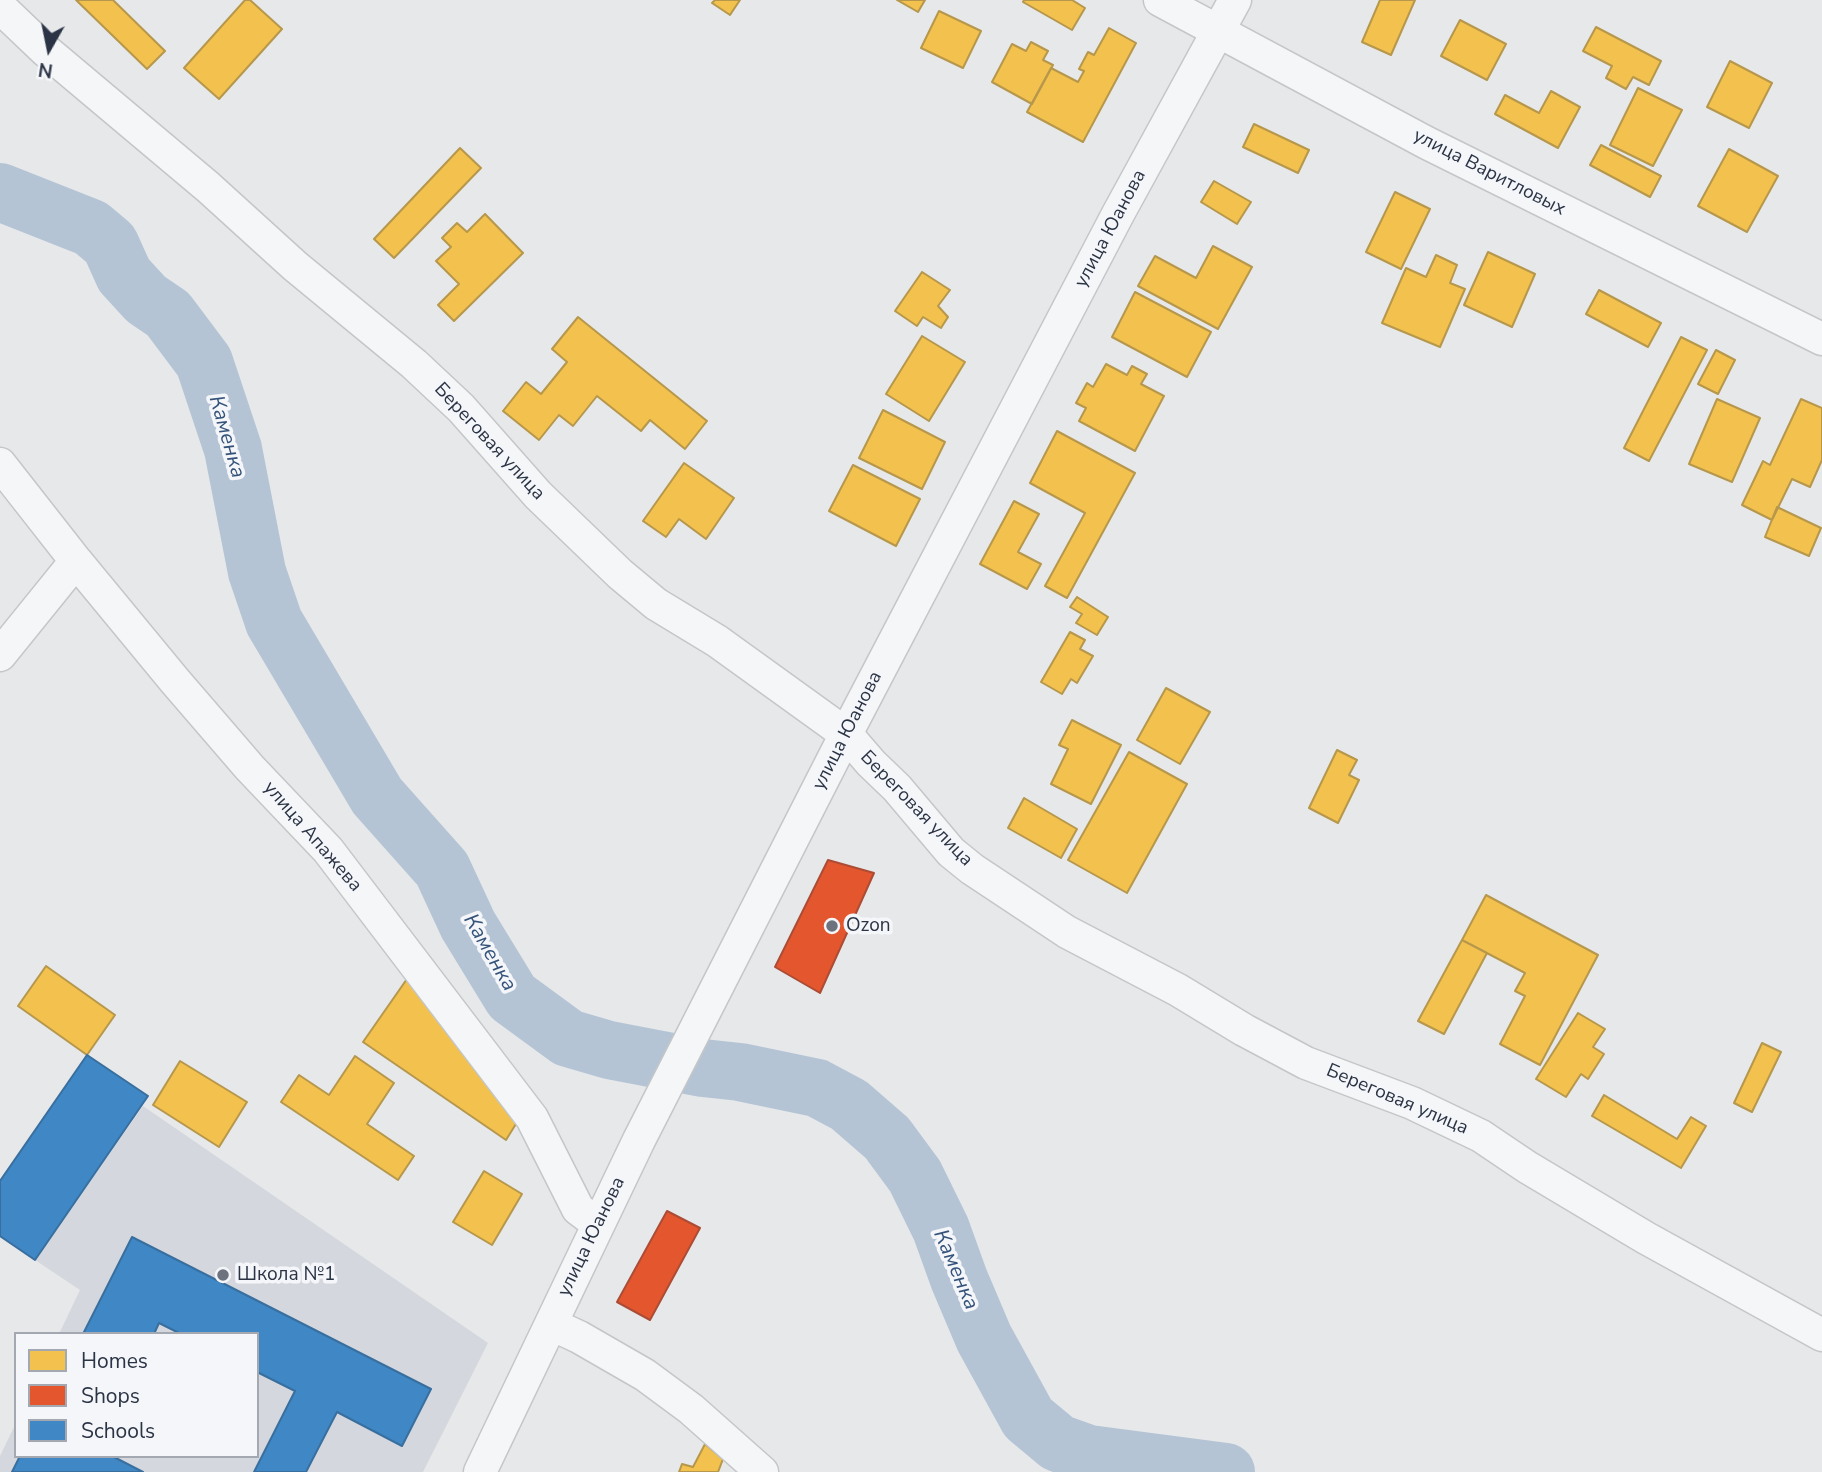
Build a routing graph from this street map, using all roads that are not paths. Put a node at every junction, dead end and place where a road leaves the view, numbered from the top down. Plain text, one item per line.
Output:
1 (1160, 0) edge
2 (1235, 0) edge
3 (0, 7) edge
4 (1217, 32) junction
5 (1822, 339) edge
6 (0, 464) edge
7 (76, 561) junction
8 (0, 655) edge
9 (846, 734) junction
10 (598, 1224) junction
11 (551, 1324) junction
12 (1822, 1335) edge
13 (480, 1472) edge
14 (762, 1472) edge

1 - 4 street, улица Варитловых
2 - 4 street, улица Юанова
3 - 9 street, Береговая улица
4 - 5 street, улица Варитловых
4 - 9 street, улица Юанова
6 - 7 street
7 - 8 street
7 - 10 street, улица Апажева
9 - 10 street, улица Юанова
9 - 12 street, Береговая улица
10 - 11 street, улица Юанова
11 - 13 street, улица Юанова
11 - 14 street

